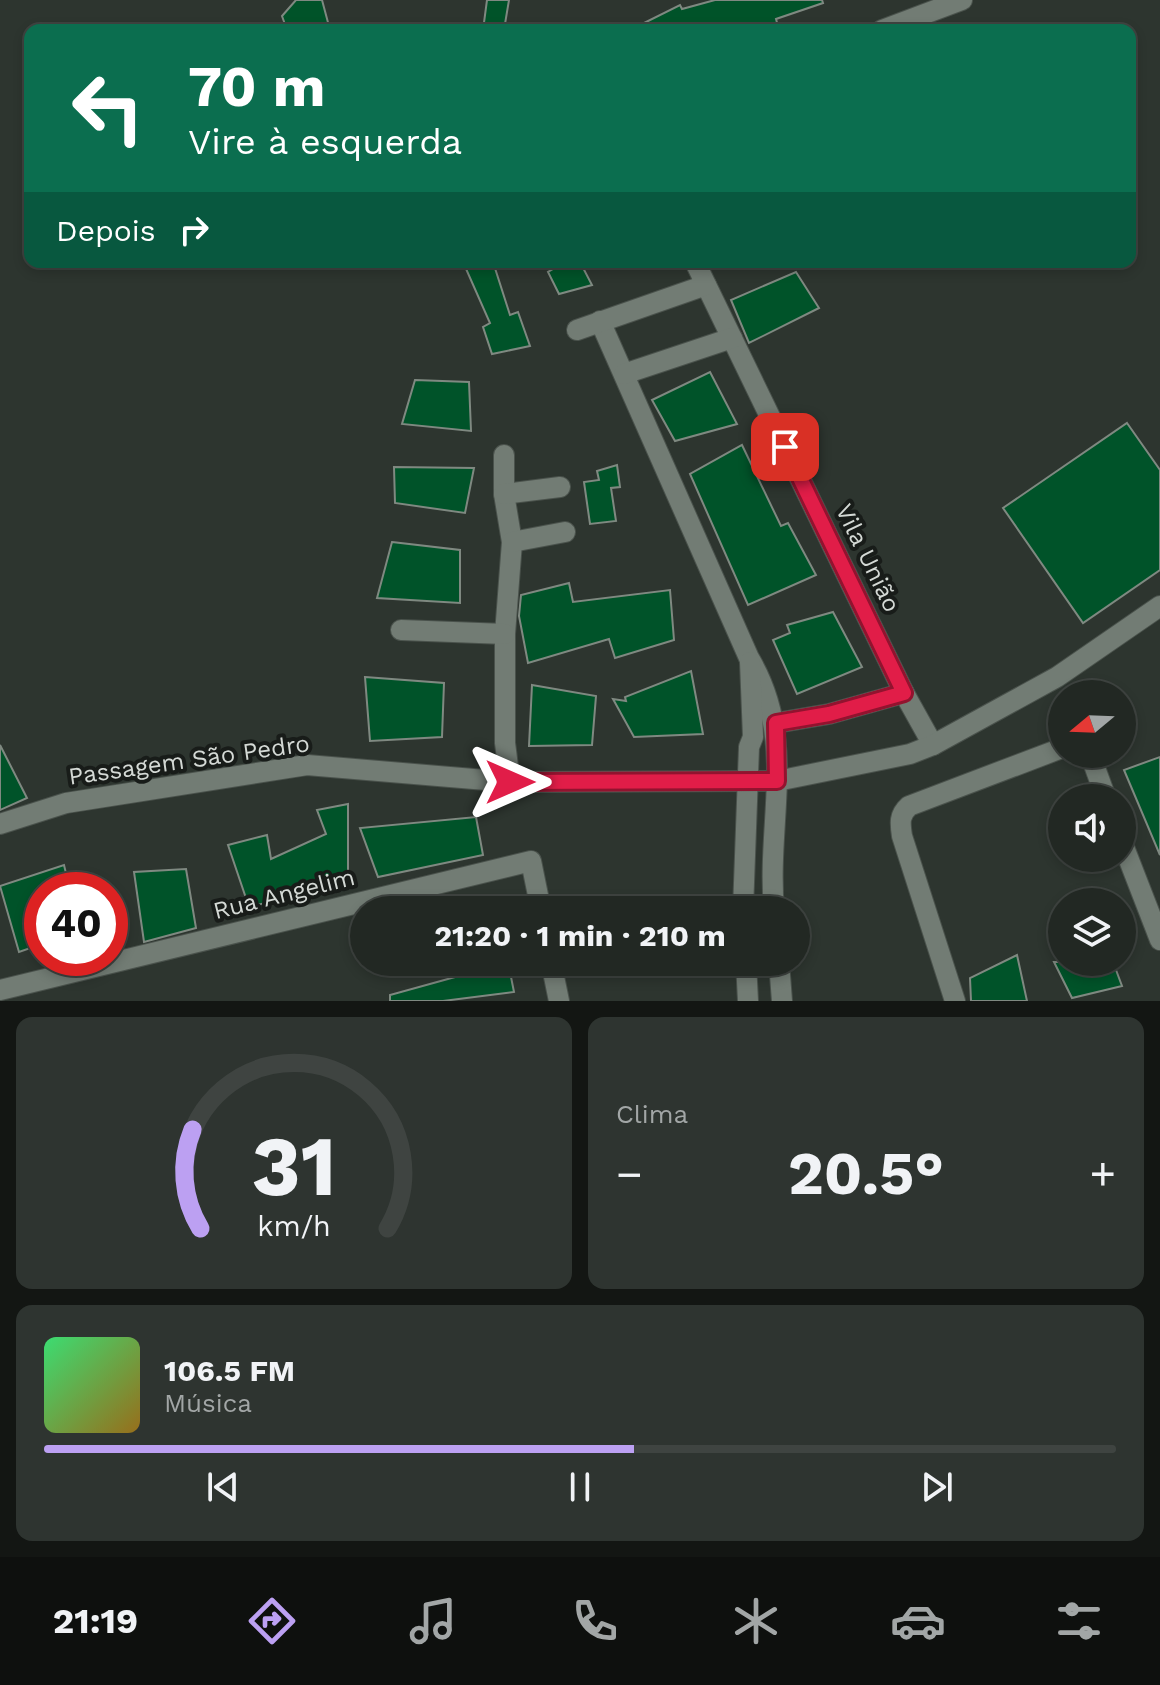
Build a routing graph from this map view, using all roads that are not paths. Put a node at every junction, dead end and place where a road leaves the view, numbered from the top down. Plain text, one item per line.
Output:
1 (962, 0) edge
2 (898, 24) edge
3 (698, 268) edge
4 (706, 285) junction
5 (600, 321) junction
6 (577, 330) dead end
7 (732, 338) junction
8 (624, 374) junction
9 (504, 455) dead end
10 (560, 487) dead end
11 (504, 494) junction
12 (565, 532) dead end
13 (512, 542) junction
14 (1160, 606) edge
15 (401, 630) dead end
16 (505, 634) junction
17 (749, 658) junction
18 (904, 693) junction
19 (776, 723) junction
20 (933, 745) junction
21 (1048, 753) edge
22 (777, 781) junction
23 (510, 782) junction
24 (748, 782) junction
25 (0, 824) edge
26 (1134, 872) edge
27 (387, 896) edge
28 (538, 896) edge
29 (743, 896) edge
30 (773, 896) edge
31 (350, 905) edge
32 (1160, 940) edge
33 (554, 976) edge
34 (747, 976) edge
35 (780, 976) edge
36 (0, 990) edge
37 (559, 1001) edge
38 (748, 1001) edge
39 (782, 1001) edge
40 (955, 1001) edge

1 - 2 street
3 - 4 street, Vila União
4 - 5 street
4 - 7 street, Vila União
5 - 6 street
5 - 8 street
7 - 8 street
7 - 18 street, Vila União
8 - 17 street
9 - 11 street
10 - 11 street
11 - 13 street
12 - 13 street
13 - 16 street
14 - 20 street, Passagem São Pedro
15 - 16 street
16 - 23 street
17 - 19 street
17 - 24 street
18 - 19 street
18 - 20 street, Vila União
19 - 22 street
20 - 22 street, Passagem São Pedro
21 - 40 street
22 - 24 street, Passagem São Pedro
22 - 30 street
23 - 24 street, Passagem São Pedro
23 - 25 street, Passagem São Pedro
24 - 29 street
26 - 32 street
27 - 28 street, Rua Angelim
31 - 36 street, Rua Angelim
33 - 37 street
34 - 38 street
35 - 39 street

